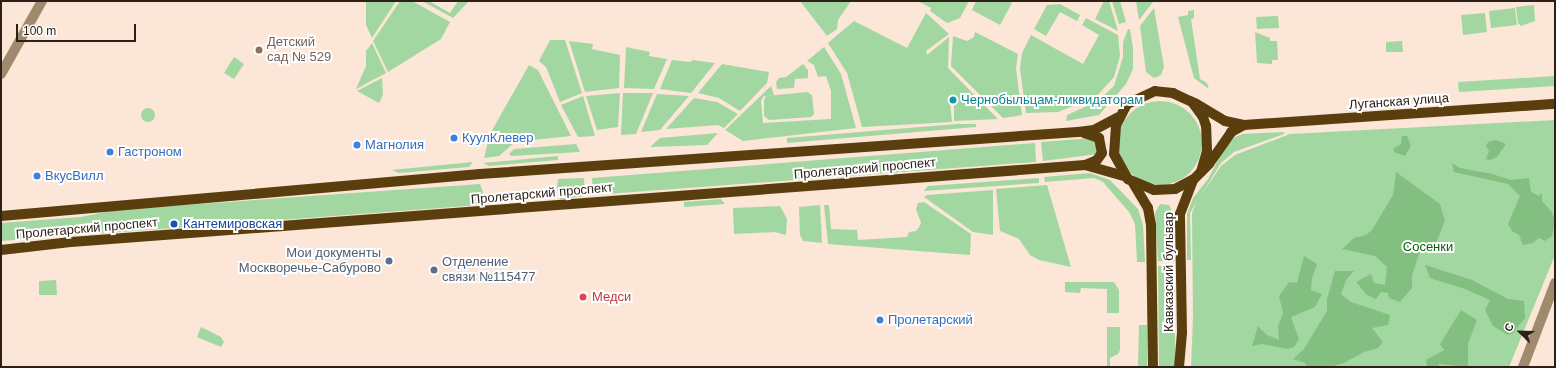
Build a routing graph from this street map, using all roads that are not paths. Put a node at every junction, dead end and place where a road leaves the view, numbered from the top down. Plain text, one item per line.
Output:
1 (42, 1) edge
2 (1, 74) edge
3 (1192, 102) junction
4 (1555, 104) edge
5 (1118, 117) junction
6 (1244, 125) junction
7 (1078, 132) junction
8 (1085, 165) junction
9 (1197, 175) junction
10 (1124, 176) junction
11 (1133, 183) junction
12 (1, 216) edge
13 (1, 250) edge
14 (1555, 283) edge
15 (1153, 367) edge
16 (1179, 367) edge
17 (1523, 367) edge

1 - 2 street
3 - 5 main road
3 - 6 main road, Луганская улица
3 - 9 main road
4 - 6 main road, Луганская улица
5 - 7 main road, Пролетарский проспект
5 - 10 main road
6 - 9 main road
7 - 8 main road, Пролетарский проспект
7 - 12 main road, Пролетарский проспект
8 - 10 main road, Пролетарский проспект
8 - 13 main road, Пролетарский проспект
9 - 11 main road
9 - 16 main road, Кавказский бульвар
10 - 11 main road
11 - 15 main road, Кавказский бульвар
14 - 17 street

